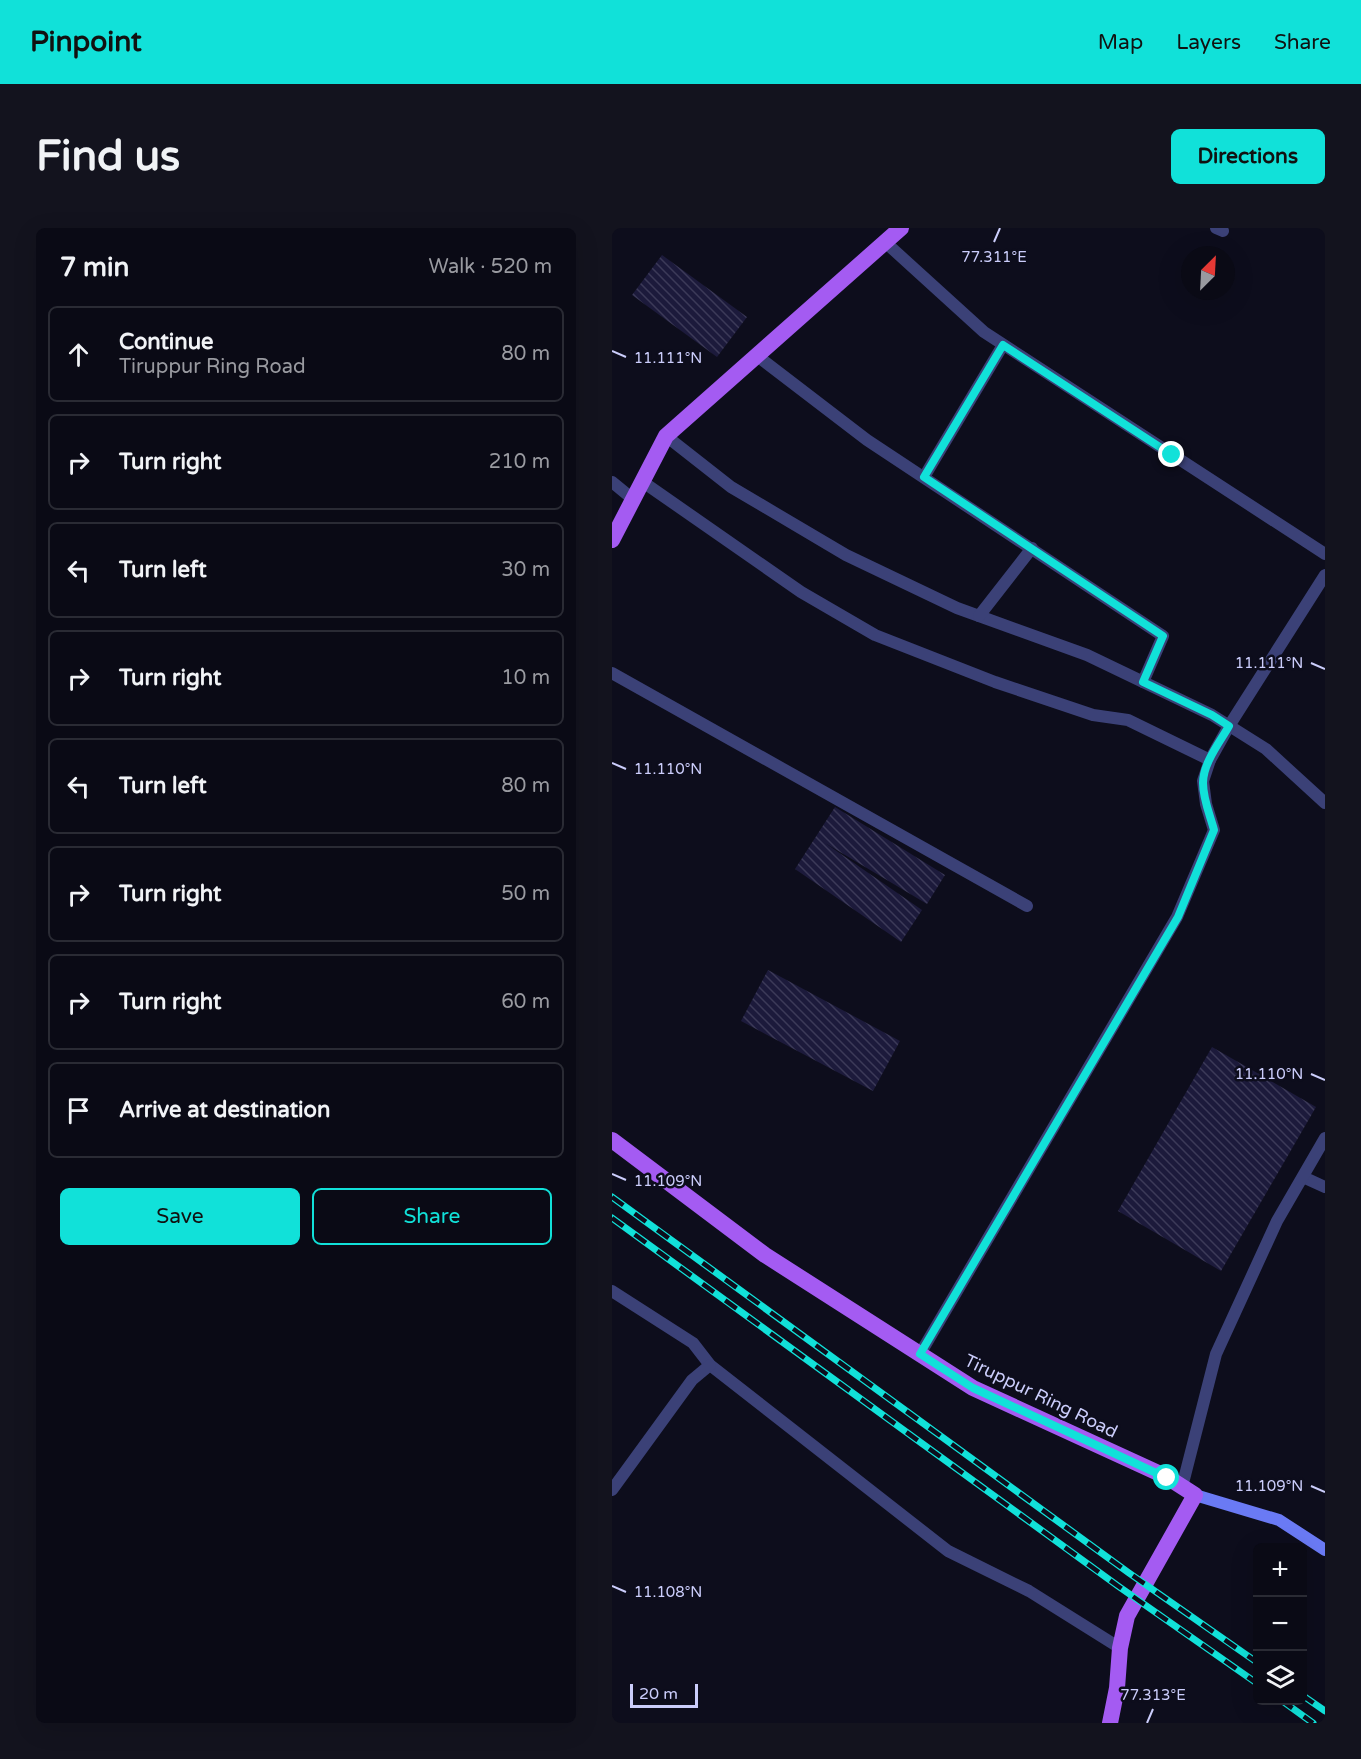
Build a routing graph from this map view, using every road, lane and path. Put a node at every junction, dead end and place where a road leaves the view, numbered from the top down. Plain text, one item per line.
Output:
1 (901, 228) edge
2 (885, 242) junction
3 (1003, 345) junction
4 (756, 356) junction
5 (666, 436) junction
6 (924, 477) junction
7 (612, 482) edge
8 (643, 482) junction
9 (634, 500) junction
10 (612, 540) edge
11 (1032, 548) junction
12 (1325, 554) edge
13 (1325, 575) edge
14 (979, 616) junction
15 (612, 673) edge
16 (1143, 682) junction
17 (1229, 726) junction
18 (1210, 759) junction
19 (1324, 799) edge
20 (1027, 906) dead end
21 (1325, 1138) edge
22 (612, 1140) edge
23 (1303, 1176) junction
24 (1325, 1187) edge
25 (612, 1291) edge
26 (920, 1354) junction
27 (710, 1365) junction
28 (612, 1490) edge
29 (1189, 1491) junction
30 (1325, 1550) edge
31 (1120, 1648) junction
32 (1110, 1723) edge

1 - 2 main road
2 - 3 street
2 - 4 main road
3 - 6 street
3 - 12 street
4 - 5 main road
4 - 6 street
5 - 8 main road
5 - 14 street
6 - 11 street
7 - 9 street
8 - 9 main road
8 - 18 street
9 - 10 main road
11 - 14 street
11 - 16 street
13 - 17 street
14 - 16 street
15 - 20 street
16 - 17 street
17 - 18 street
17 - 19 street
18 - 26 street
21 - 23 street
22 - 26 main road, Tiruppur Ring Road
23 - 24 street
23 - 29 street
25 - 27 street
26 - 29 main road, Tiruppur Ring Road
27 - 28 street
27 - 31 street
29 - 30 main road
29 - 31 main road
31 - 32 main road

